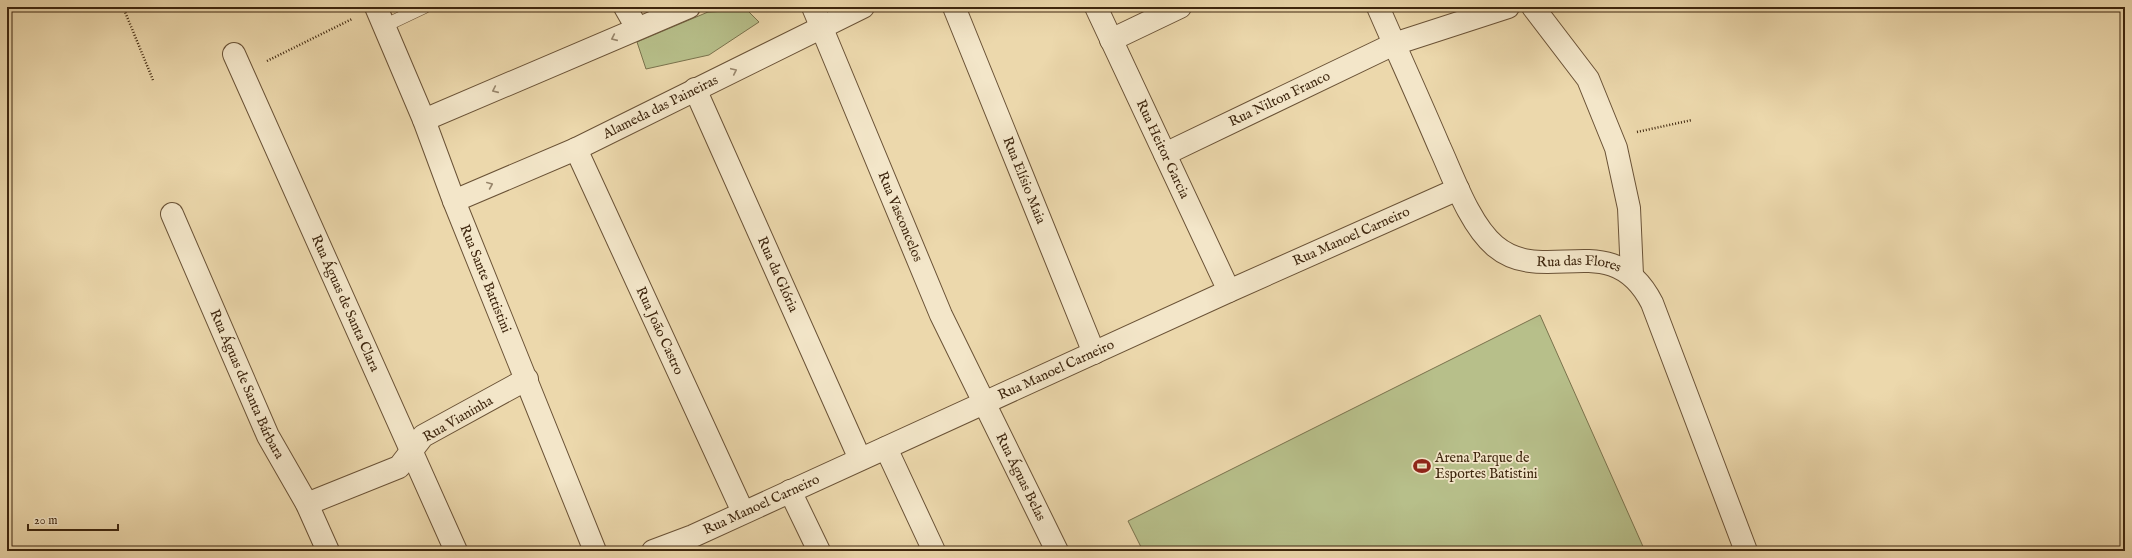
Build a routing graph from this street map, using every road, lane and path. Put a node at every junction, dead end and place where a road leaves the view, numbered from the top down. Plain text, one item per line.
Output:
1 (124, 7) edge
2 (424, 7) edge
3 (625, 7) edge
4 (689, 7) edge
5 (813, 7) edge
6 (863, 7) edge
7 (954, 7) edge
8 (1096, 7) edge
9 (1180, 7) edge
10 (1378, 7) edge
11 (1508, 7) edge
12 (1533, 7) edge
13 (379, 13) edge
14 (637, 28) junction
15 (822, 28) junction
16 (1111, 40) junction
17 (1394, 44) junction
18 (239, 64) joint
19 (153, 80) dead end
20 (695, 89) junction
21 (424, 120) junction
22 (1692, 120) dead end
23 (1611, 138) junction
24 (576, 149) junction
25 (1165, 154) junction
26 (1458, 189) junction
27 (454, 201) junction
28 (172, 214) dead end
29 (1632, 275) junction
30 (1229, 291) junction
31 (1094, 353) junction
32 (527, 379) junction
33 (984, 402) junction
34 (886, 448) junction
35 (412, 450) junction
36 (860, 459) junction
37 (790, 491) junction
38 (307, 504) junction
39 (743, 512) junction
40 (696, 543) edge
41 (328, 551) edge
42 (456, 551) edge
43 (595, 551) edge
44 (654, 551) edge
45 (819, 551) edge
46 (934, 551) edge
47 (1057, 551) edge
48 (1746, 551) edge

1 - 19 path
2 - 13 lane
3 - 14 street
4 - 14 street
5 - 15 street, Rua Vasconcelos
6 - 15 street, Alameda das Paineiras
7 - 31 street, Rua Elísio Maia
8 - 16 street, Rua Heitor Garcia
9 - 16 street
10 - 17 street, Rua das Flores
11 - 17 street, Rua Nilton Franco
12 - 23 street
13 - 18 path
13 - 21 street, Rua Sante Battistini
14 -> 21 street
20 -> 15 street, Alameda das Paineiras
15 - 33 street, Rua Vasconcelos
16 - 25 street, Rua Heitor Garcia
17 - 25 street, Rua Nilton Franco
17 - 26 street, Rua das Flores
18 - 35 street, Rua Águas de Santa Clara
20 - 24 street, Alameda das Paineiras
20 - 36 street, Rua da Glória
21 - 27 street, Rua Sante Battistini
22 - 23 path
23 - 29 street
27 -> 24 street, Alameda das Paineiras
24 - 39 street, Rua João Castro
25 - 30 street, Rua Heitor Garcia
26 - 29 street, Rua das Flores
26 - 30 street, Rua Manoel Carneiro
27 - 32 street, Rua Sante Battistini
28 - 38 street, Rua Águas de Santa Bárbara
29 - 48 street, Rua das Flores
30 - 31 street, Rua Manoel Carneiro
31 - 33 street, Rua Manoel Carneiro
32 - 35 street, Rua Vianinha
32 - 43 street, Rua Sante Battistini
33 - 34 street, Rua Manoel Carneiro
33 - 47 street, Rua Águas Belas
34 - 36 street, Rua Manoel Carneiro
34 - 46 street
35 - 38 street, Rua Vianinha
35 - 42 street, Rua Águas de Santa Clara
36 - 37 street, Rua Manoel Carneiro
37 - 39 street, Rua Manoel Carneiro
37 - 45 street
38 - 41 street, Rua Águas de Santa Bárbara
39 - 40 street, Rua Manoel Carneiro
40 - 44 street, Rua Manoel Carneiro

